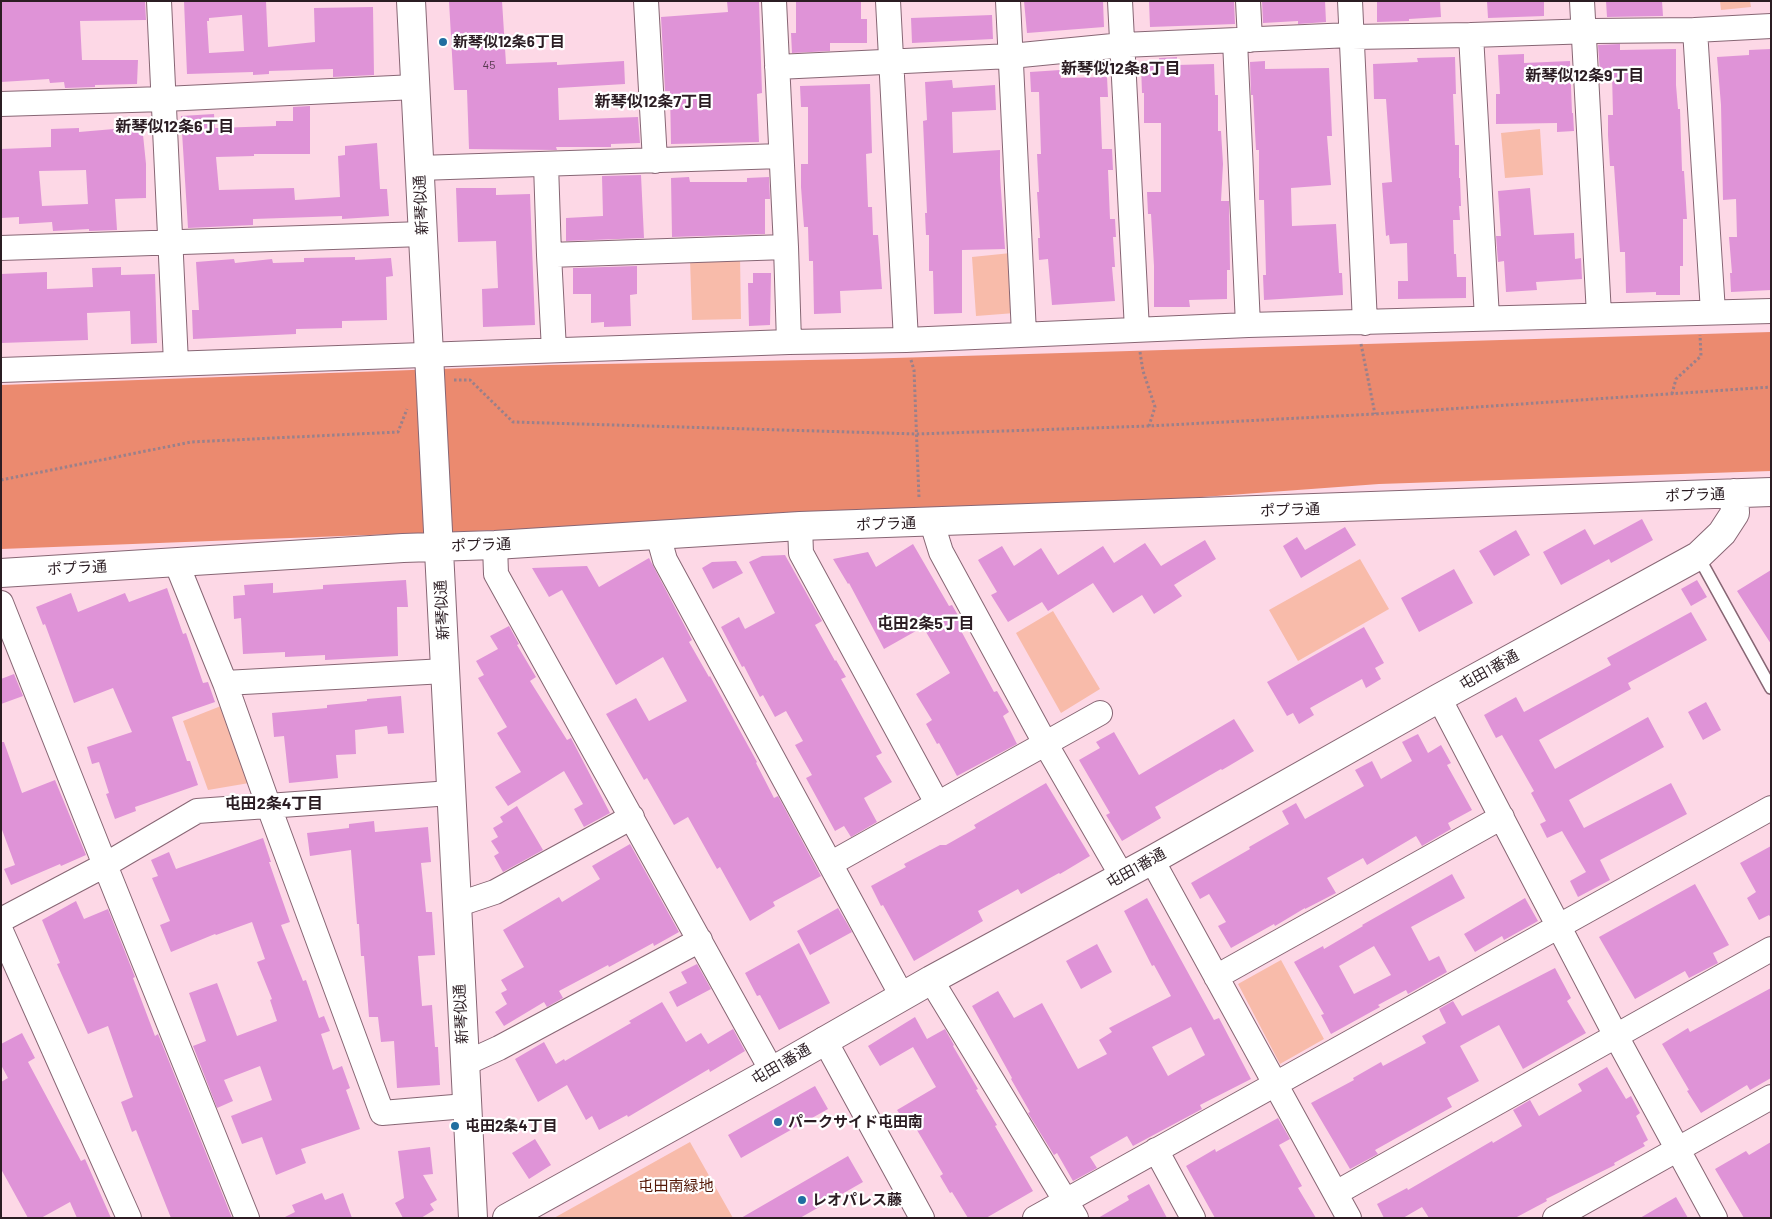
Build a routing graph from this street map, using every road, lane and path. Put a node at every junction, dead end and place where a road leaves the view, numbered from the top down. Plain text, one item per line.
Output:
1 (159, 1) edge
2 (411, 1) edge
3 (646, 1) edge
4 (774, 1) edge
5 (888, 1) edge
6 (1008, 1) edge
7 (1120, 1) edge
8 (1248, 1) edge
9 (1350, 1) edge
10 (1582, 1) edge
11 (1771, 26) edge
12 (1695, 30) junction
13 (1583, 31) junction
14 (1471, 35) junction
15 (1351, 36) junction
16 (1243, 40) junction
17 (1122, 45) junction
18 (1011, 56) junction
19 (891, 61) junction
20 (777, 67) junction
21 (415, 87) junction
22 (164, 99) junction
23 (1, 104) edge
24 (781, 156) junction
25 (655, 161) junction
26 (546, 164) junction
27 (419, 168) junction
28 (423, 234) junction
29 (171, 242) junction
30 (786, 246) junction
31 (1, 248) edge
32 (549, 255) junction
33 (1771, 311) edge
34 (1713, 312) junction
35 (1599, 314) junction
36 (1487, 318) junction
37 (1365, 323) junction
38 (1248, 325) junction
39 (1137, 330) junction
40 (1024, 334) junction
41 (906, 340) junction
42 (789, 342) junction
43 (554, 350) junction
44 (176, 363) junction
45 (429, 367) junction
46 (1, 370) edge
47 (1771, 387) edge
48 (1672, 394) junction
49 (408, 406) dead end
50 (1375, 414) junction
51 (1149, 426) junction
52 (917, 434) junction
53 (1, 480) edge
54 (1771, 492) edge
55 (1734, 494) junction
56 (932, 523) junction
57 (800, 526) junction
58 (658, 535) junction
59 (496, 545) junction
60 (438, 546) junction
61 (1698, 556) junction
62 (176, 562) junction
63 (1, 573) edge
64 (1, 603) edge
65 (445, 671) junction
66 (225, 683) junction
67 (1771, 688) edge
68 (1439, 698) junction
69 (1100, 713) dead end
70 (1045, 743) junction
71 (451, 793) junction
72 (937, 803) junction
73 (269, 807) junction
74 (1771, 808) edge
75 (632, 817) junction
76 (1502, 817) junction
77 (1152, 860) junction
78 (830, 864) junction
79 (105, 865) junction
80 (1122, 876) junction
81 (456, 905) junction
82 (1, 920) edge
83 (1559, 926) junction
84 (1, 931) edge
85 (700, 940) junction
86 (1771, 949) edge
87 (1216, 977) junction
88 (931, 980) junction
89 (902, 996) junction
90 (1616, 1036) junction
91 (824, 1039) junction
92 (464, 1064) junction
93 (772, 1071) junction
94 (1275, 1084) junction
95 (1771, 1097) edge
96 (466, 1106) junction
97 (1156, 1150) junction
98 (1678, 1150) junction
99 (1336, 1193) junction
100 (1071, 1209) edge
101 (129, 1218) edge
102 (247, 1218) edge
103 (473, 1218) edge
104 (507, 1218) edge
105 (922, 1218) edge
106 (1034, 1218) edge
107 (1193, 1218) edge
108 (1349, 1218) edge
109 (1555, 1218) edge
110 (1715, 1218) edge

1 - 22 street
2 - 21 street, 新琴似通
3 - 25 street
4 - 20 street
5 - 19 street
6 - 18 street
7 - 17 street
8 - 16 street
9 - 15 street
10 - 13 street
11 - 12 street
12 - 13 street
12 - 34 street
13 - 14 street
13 - 35 street
14 - 15 street
14 - 36 street
15 - 16 street
15 - 37 street
16 - 17 street
16 - 38 street
17 - 18 street
17 - 39 street
18 - 19 street
18 - 40 street
19 - 20 street
19 - 41 street
20 - 24 street
21 - 22 street
21 - 27 street, 新琴似通
22 - 23 street
22 - 29 street
24 - 25 street
24 - 30 street
25 - 26 street
26 - 27 street
26 - 32 street
27 - 28 street, 新琴似通
28 - 29 street
28 - 45 street, 新琴似通
29 - 31 street
29 - 44 street
30 - 32 street
30 - 42 street
32 - 43 street
33 - 34 street
34 - 35 street
34 - 48 path
35 - 36 street
36 - 37 street
37 - 38 street
37 - 50 path
38 - 39 street
39 - 40 street
39 - 51 path
40 - 41 street
41 - 42 street
41 - 52 path
42 - 43 street
43 - 45 street
44 - 45 street
44 - 46 street
45 - 52 path
45 - 60 street, 新琴似通
47 - 48 path
48 - 50 path
49 - 53 path
50 - 51 path
51 - 52 path
52 - 56 path
54 - 55 street, ポプラ通
55 - 56 street, ポプラ通
55 - 61 street, 屯田1番通
56 - 57 street, ポプラ通
56 - 70 street
57 - 58 street, ポプラ通
57 - 72 street
58 - 59 street, ポプラ通
58 - 78 street
59 - 60 street, ポプラ通
59 - 75 street
60 - 62 street, ポプラ通
60 - 65 street, 新琴似通
61 - 67 lane
61 - 68 street, 屯田1番通
62 - 63 street, ポプラ通
62 - 66 street
64 - 79 street
65 - 66 street
65 - 71 street, 新琴似通
66 - 73 street
68 - 76 street
68 - 77 street, 屯田1番通
69 - 70 street
70 - 72 street
70 - 80 street
71 - 73 street
71 - 81 street, 新琴似通
72 - 78 street
73 - 79 street
73 - 96 street
74 - 83 street
75 - 81 street
75 - 85 street
76 - 83 street
76 - 87 street
77 - 80 street, 屯田1番通
77 - 87 street
78 - 89 street
79 - 82 street
79 - 102 street
80 - 88 street, 屯田1番通
81 - 92 street, 新琴似通
83 - 90 street
83 - 94 street
84 - 101 street
85 - 92 street
85 - 93 street
86 - 90 street
87 - 94 street
88 - 89 street, 屯田1番通
88 - 100 street
89 - 91 street, 屯田1番通
90 - 98 street
90 - 99 street
91 - 93 street, 屯田1番通
91 - 105 street
92 - 96 street, 新琴似通
93 - 104 street, 屯田1番通
94 - 97 street
94 - 99 street
95 - 98 street
96 - 103 street, 新琴似通
97 - 100 street
97 - 107 street
98 - 109 street
98 - 110 street
99 - 108 street
100 - 106 street

